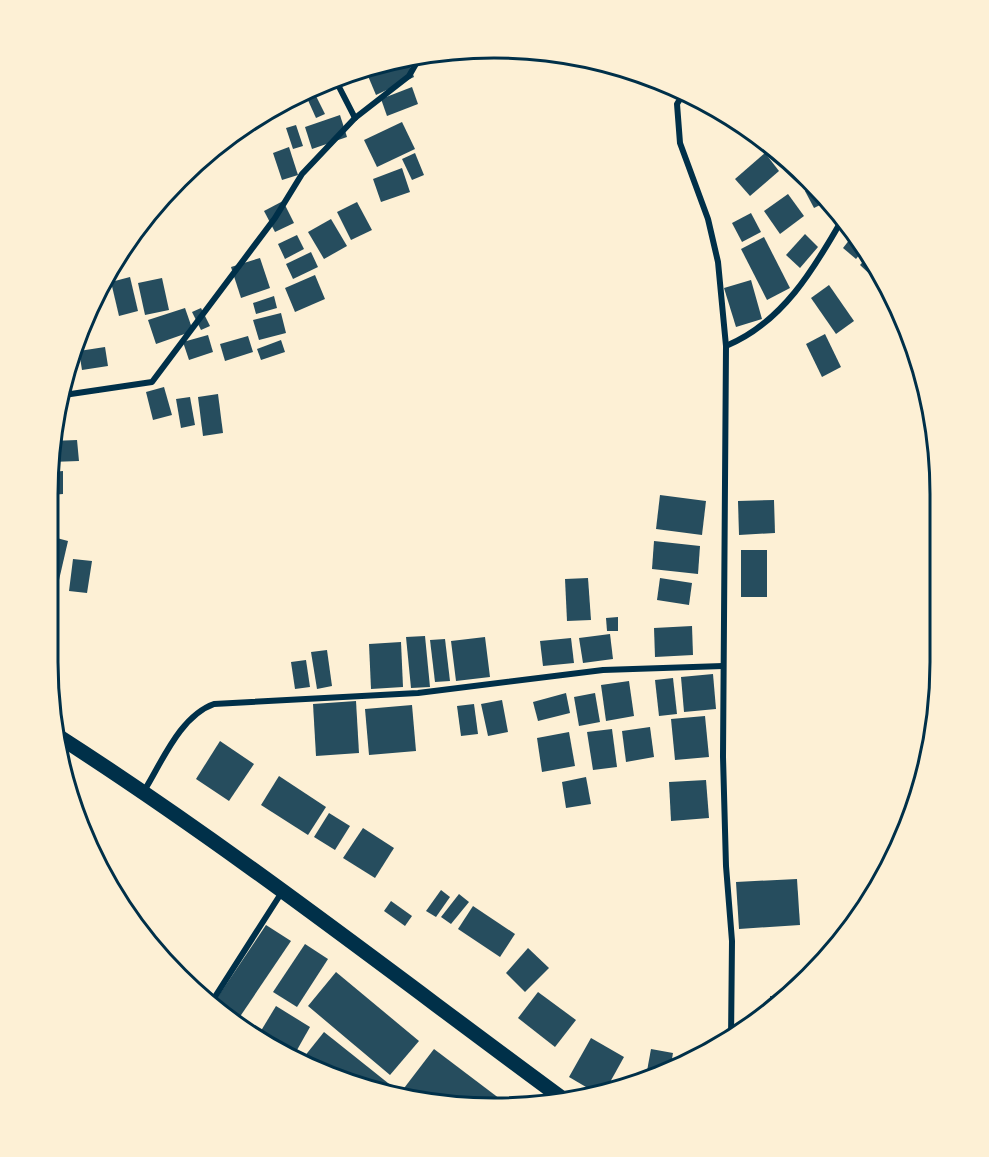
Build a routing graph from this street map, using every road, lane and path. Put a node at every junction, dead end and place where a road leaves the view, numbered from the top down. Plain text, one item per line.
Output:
1 (415, 66) edge
2 (339, 88) edge
3 (680, 100) edge
4 (355, 118) junction
5 (838, 226) edge
6 (726, 346) junction
7 (70, 394) edge
8 (723, 666) junction
9 (66, 741) edge
10 (144, 791) junction
11 (283, 891) junction
12 (215, 997) edge
13 (731, 1029) edge
14 (556, 1094) edge

1 - 4 street
2 - 4 street
3 - 6 street
4 - 7 street
5 - 6 street
6 - 8 street
8 - 10 street
8 - 13 street
9 - 10 main road
10 - 11 main road
11 - 12 street
11 - 14 main road

